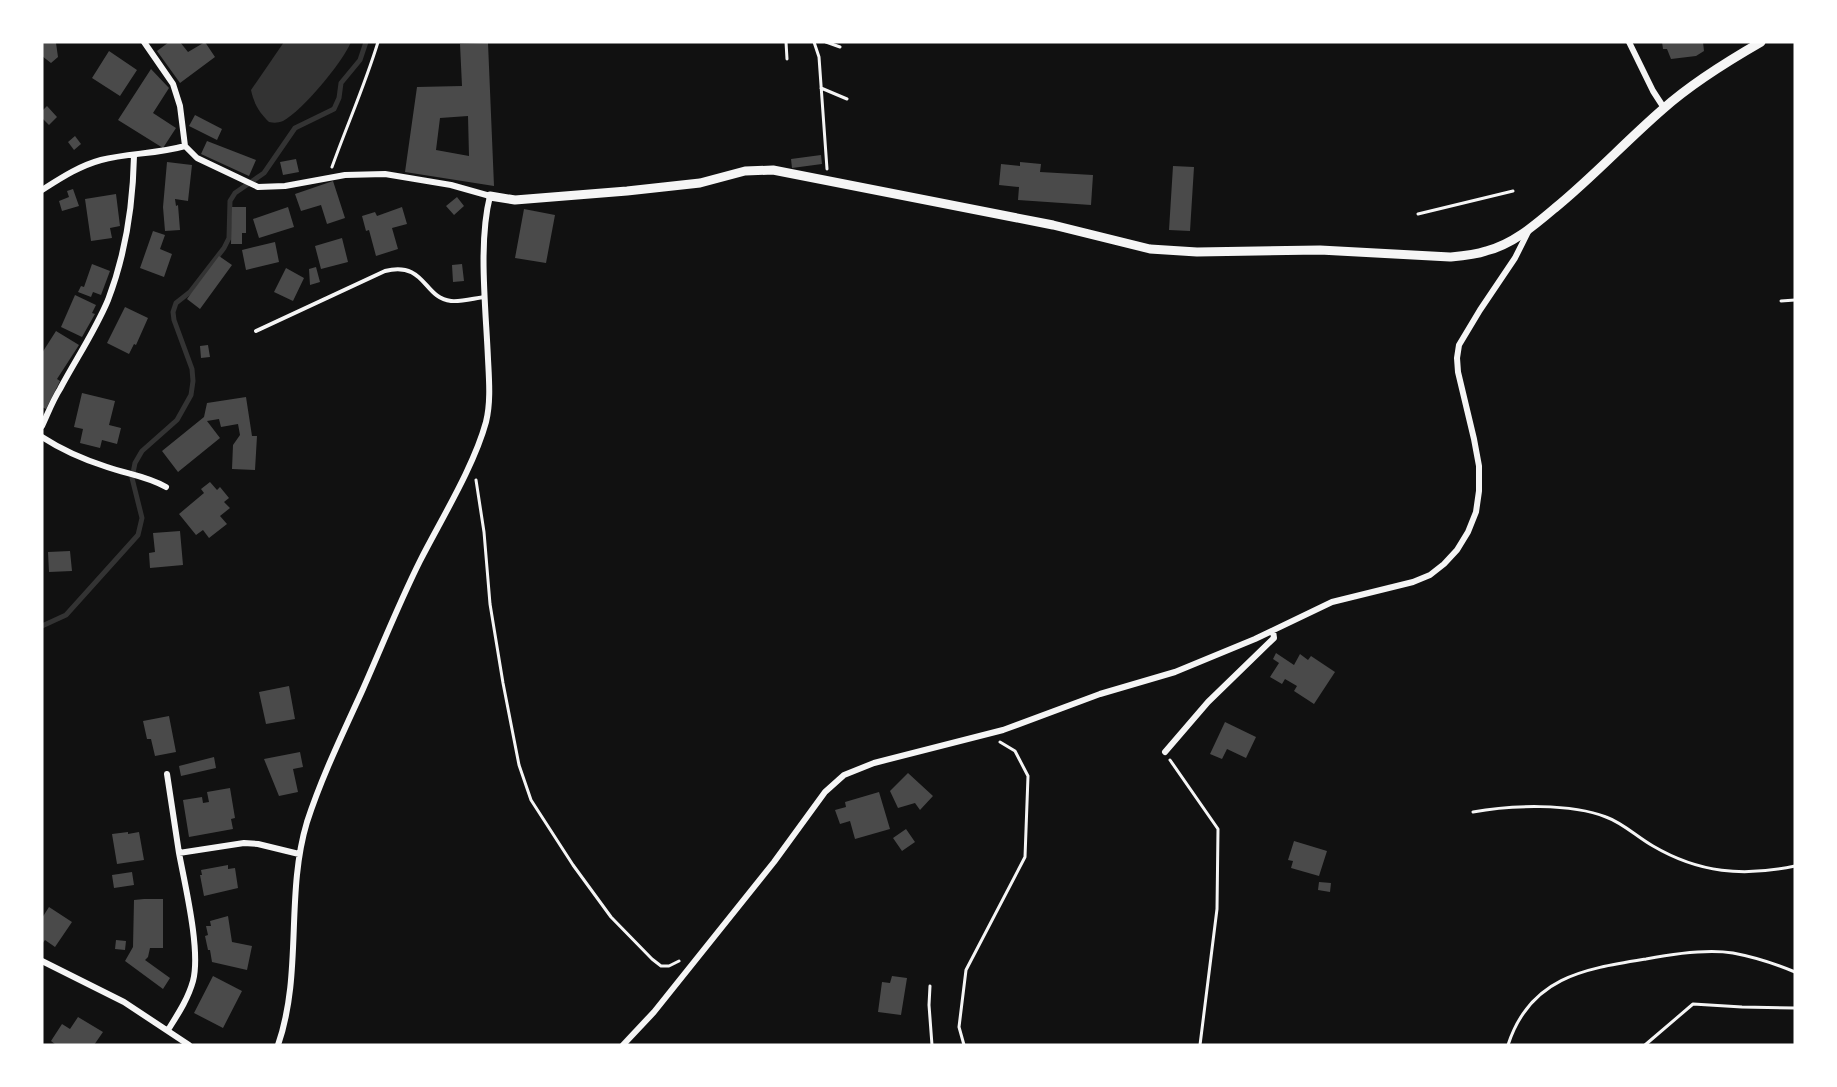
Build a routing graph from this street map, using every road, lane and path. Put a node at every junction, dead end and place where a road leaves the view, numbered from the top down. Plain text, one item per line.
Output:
1 (144, 42) edge
2 (378, 42) edge
3 (786, 42) edge
4 (814, 42) edge
5 (826, 42) edge
6 (1629, 42) edge
7 (1761, 42) edge
8 (840, 46) dead end
9 (787, 59) dead end
10 (821, 88) junction
11 (847, 99) dead end
12 (1664, 108) junction
13 (185, 146) junction
14 (338, 151) dead end
15 (134, 156) junction
16 (825, 180) junction
17 (42, 190) edge
18 (1513, 191) dead end
19 (490, 196) junction
20 (1418, 214) dead end
21 (1530, 229) junction
22 (486, 297) junction
23 (1795, 300) edge
24 (1781, 301) dead end
25 (256, 331) dead end
26 (42, 426) edge
27 (42, 437) edge
28 (469, 465) junction
29 (166, 487) dead end
30 (1273, 631) junction
31 (1000, 742) dead end
32 (1165, 752) joint
33 (167, 774) dead end
34 (1473, 812) dead end
35 (180, 853) junction
36 (299, 854) junction
37 (1795, 866) edge
38 (682, 959) dead end
39 (42, 961) edge
40 (1795, 972) edge
41 (930, 986) dead end
42 (1795, 1008) edge
43 (168, 1030) junction
44 (189, 1045) edge
45 (278, 1045) edge
46 (623, 1045) edge
47 (932, 1045) edge
48 (964, 1045) edge
49 (1200, 1045) edge
50 (1508, 1045) edge
51 (1645, 1045) edge

1 - 13 street
2 - 14 path
3 - 9 path
4 - 10 path
5 - 8 path
6 - 12 street
7 - 12 street
10 - 11 path
10 - 16 path
12 - 21 street
13 - 15 street
13 - 19 street
15 - 17 street
15 - 26 street
16 - 19 street
16 - 21 street
18 - 20 path
19 - 22 street
21 - 30 street
22 - 25 lane
22 - 28 street
23 - 24 path
27 - 29 street
28 - 36 street
28 - 38 path
30 - 32 street
30 - 46 street
31 - 48 path
32 - 49 path
33 - 35 street
34 - 37 path
35 - 36 street
35 - 43 street
36 - 45 street
39 - 43 street
40 - 50 path
41 - 47 path
42 - 51 path
43 - 44 street

